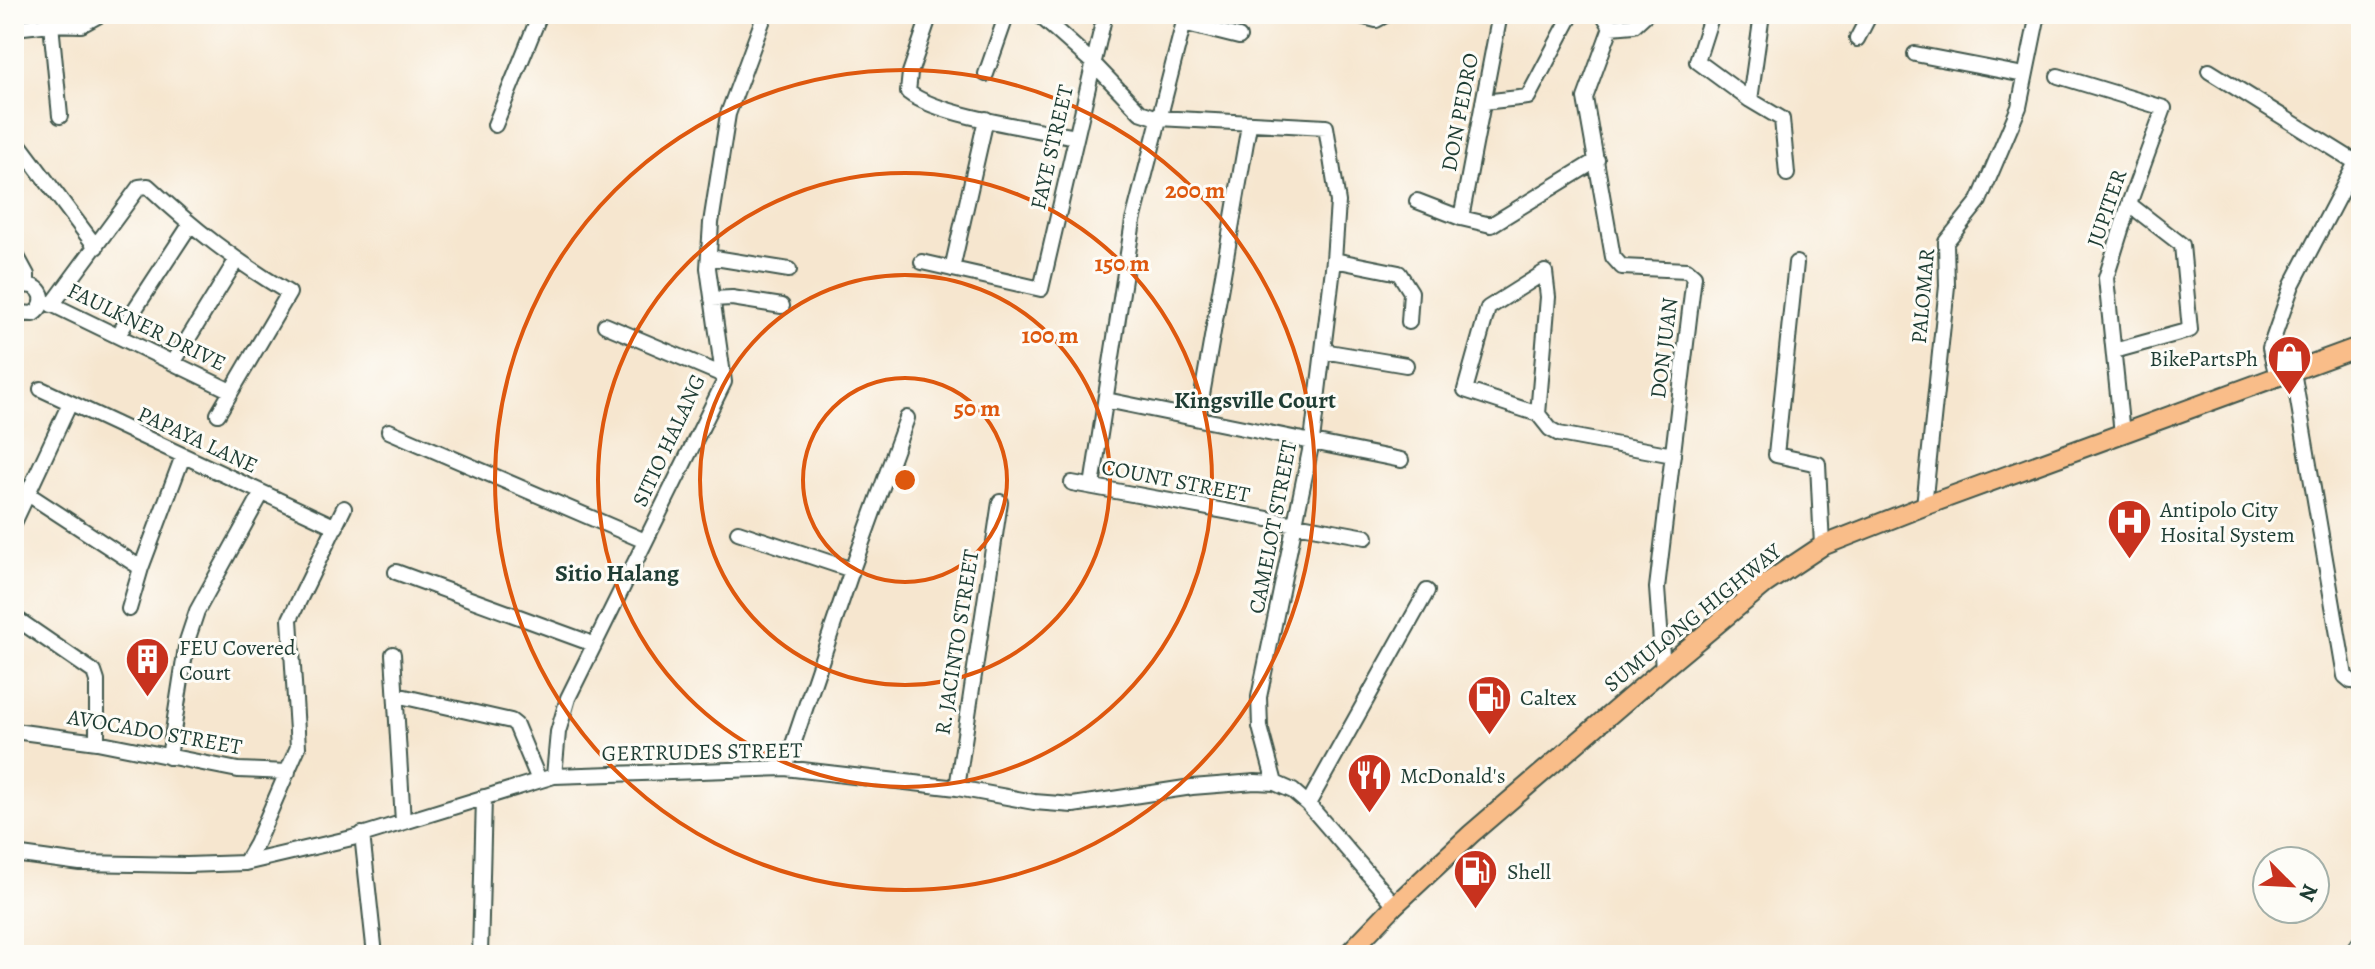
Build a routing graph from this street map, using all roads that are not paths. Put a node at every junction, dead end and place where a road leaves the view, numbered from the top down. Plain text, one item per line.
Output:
1 (101, 14) edge
2 (540, 14) edge
3 (930, 14) edge
4 (1007, 14) edge
5 (1038, 14) edge
6 (1105, 14) edge
7 (1353, 14) edge
8 (1387, 14) edge
9 (1500, 14) edge
10 (1572, 14) edge
11 (1646, 14) edge
12 (1712, 14) edge
13 (1762, 14) edge
14 (1870, 14) edge
15 (2038, 14) edge
16 (759, 16) edge
17 (1184, 18) edge
18 (49, 19) edge
19 (1607, 20) edge
20 (14, 28) edge
21 (1239, 37) dead end
22 (1857, 39) dead end
23 (1915, 54) dead end
24 (1093, 63) junction
25 (2209, 71) dead end
26 (986, 74) dead end
27 (2024, 75) junction
28 (2058, 76) dead end
29 (1750, 100) junction
30 (1483, 102) junction
31 (60, 116) dead end
32 (1158, 118) junction
33 (986, 119) junction
34 (495, 125) dead end
35 (1249, 125) junction
36 (1076, 137) junction
37 (14, 142) edge
38 (2359, 158) edge
39 (1597, 160) junction
40 (1787, 174) dead end
41 (1417, 201) dead end
42 (2129, 204) junction
43 (1461, 218) junction
44 (190, 225) junction
45 (96, 247) junction
46 (14, 251) edge
47 (709, 257) junction
48 (1334, 260) junction
49 (236, 261) junction
50 (922, 262) dead end
51 (1796, 263) dead end
52 (952, 269) junction
53 (789, 270) dead end
54 (27, 284) junction
55 (14, 293) edge
56 (712, 299) junction
57 (48, 302) junction
58 (782, 306) dead end
59 (18, 310) edge
60 (1409, 322) dead end
61 (605, 325) dead end
62 (14, 329) edge
63 (118, 335) junction
64 (2361, 346) edge
65 (1323, 351) junction
66 (2114, 351) junction
67 (173, 363) junction
68 (1406, 365) dead end
69 (2285, 374) junction
70 (723, 375) junction
71 (41, 389) dead end
72 (231, 391) junction
73 (1106, 400) junction
74 (70, 403) junction
75 (218, 414) dead end
76 (1538, 414) junction
77 (907, 418) dead end
78 (1198, 418) junction
79 (389, 431) dead end
80 (2122, 434) junction
81 (1312, 441) junction
82 (1673, 455) junction
83 (183, 456) junction
84 (1401, 460) dead end
85 (1072, 483) dead end
86 (1092, 486) junction
87 (262, 493) junction
88 (28, 494) junction
89 (1000, 502) dead end
90 (1924, 506) junction
91 (344, 508) dead end
92 (14, 523) edge
93 (336, 527) junction
94 (1296, 527) junction
95 (738, 532) dead end
96 (1366, 537) dead end
97 (645, 541) junction
98 (1822, 546) junction
99 (141, 568) junction
100 (852, 570) junction
101 (396, 572) dead end
102 (1427, 591) dead end
103 (129, 609) dead end
104 (14, 617) edge
105 (593, 644) junction
106 (393, 654) dead end
107 (1663, 669) junction
108 (2361, 683) edge
109 (396, 695) junction
110 (14, 731) edge
111 (97, 742) junction
112 (169, 757) junction
113 (785, 768) junction
114 (288, 772) junction
115 (546, 778) junction
116 (1275, 783) junction
117 (957, 788) junction
118 (484, 797) junction
119 (1308, 804) junction
120 (403, 822) junction
121 (362, 834) junction
122 (14, 854) edge
123 (245, 863) junction
124 (1395, 905) junction
125 (2361, 941) edge
126 (375, 955) edge
127 (480, 955) edge
128 (1347, 955) edge
129 (2350, 955) edge

1 - 18 street
2 - 34 street
3 - 33 street
4 - 26 street
5 - 24 street, CAMELOT STREET
6 - 24 street, FAYE STREET
7 - 8 street
9 - 30 street, DON PEDRO
10 - 30 street
11 - 19 street
12 - 29 street
13 - 29 street
14 - 22 street
15 - 27 street, PALOMAR
16 - 47 street, SITIO HALANG
17 - 21 street
17 - 32 street
18 - 20 street
18 - 31 street
19 - 39 street, DON JUAN
23 - 27 street
24 - 32 street, CAMELOT STREET
24 - 36 street, FAYE STREET
25 - 38 street
27 - 90 street, PALOMAR
28 - 42 street, JUPITER
29 - 40 street
30 - 43 street, DON PEDRO
32 - 35 street, CAMELOT STREET
32 - 73 street
33 - 36 street
33 - 52 street
35 - 48 street, CAMELOT STREET
35 - 78 street
36 - 52 street, FAYE STREET
37 - 45 street
38 - 69 street
39 - 43 street
39 - 82 street, DON JUAN
41 - 43 street
42 - 66 street, JUPITER
42 - 66 street
44 - 45 street
44 - 49 street
44 - 63 street
45 - 57 street
46 - 54 street
47 - 53 street
47 - 56 street, SITIO HALANG
48 - 60 street
48 - 65 street, CAMELOT STREET
49 - 67 street
49 - 72 street
50 - 52 street
51 - 98 street
54 - 55 street
54 - 57 street
56 - 58 street
56 - 70 street, SITIO HALANG
57 - 59 street
57 - 63 street, FAULKNER DRIVE
59 - 62 street
61 - 70 street
63 - 67 street, FAULKNER DRIVE
64 - 69 main road, SUMULONG HIGHWAY
65 - 68 street
65 - 81 street, CAMELOT STREET
66 - 80 street, JUPITER
67 - 72 street, FAULKNER DRIVE
69 - 80 main road, SUMULONG HIGHWAY
69 - 108 street
70 - 97 street, SITIO HALANG
71 - 74 street, PAPAYA LANE
72 - 75 street
73 - 78 street
73 - 86 street
74 - 83 street, PAPAYA LANE
74 - 88 street
76 - 76 street
76 - 82 street
77 - 100 street
78 - 81 street
79 - 97 street
80 - 90 main road, SUMULONG HIGHWAY
81 - 84 street
81 - 94 street, CAMELOT STREET
82 - 107 street, DON JUAN
83 - 87 street, PAPAYA LANE
83 - 99 street
85 - 86 street, COUNT STREET
86 - 94 street, COUNT STREET
87 - 93 street, PAPAYA LANE
87 - 112 street
88 - 92 street
88 - 99 street
89 - 117 street, R. JACINTO STREET
90 - 98 main road, SUMULONG HIGHWAY
91 - 93 street
93 - 114 street
94 - 96 street, COUNT STREET
94 - 116 street, CAMELOT STREET
95 - 100 street
97 - 105 street, SITIO HALANG
98 - 107 main road, SUMULONG HIGHWAY
99 - 103 street
100 - 113 street
101 - 105 street
102 - 119 street
104 - 111 street
105 - 115 street, SITIO HALANG
106 - 109 street
107 - 124 main road, SUMULONG HIGHWAY
109 - 115 street
109 - 120 street
110 - 111 street, AVOCADO STREET
111 - 112 street, AVOCADO STREET
112 - 114 street, AVOCADO STREET
113 - 115 street, GERTRUDES STREET
113 - 117 street, GERTRUDES STREET
114 - 123 street
115 - 118 street, GERTRUDES STREET
116 - 117 street, GERTRUDES STREET
116 - 119 street
118 - 120 street, GERTRUDES STREET
118 - 127 street
119 - 124 street
120 - 121 street, GERTRUDES STREET
121 - 123 street, GERTRUDES STREET
121 - 126 street
122 - 123 street, GERTRUDES STREET
124 - 128 main road, SUMULONG HIGHWAY
125 - 129 street

